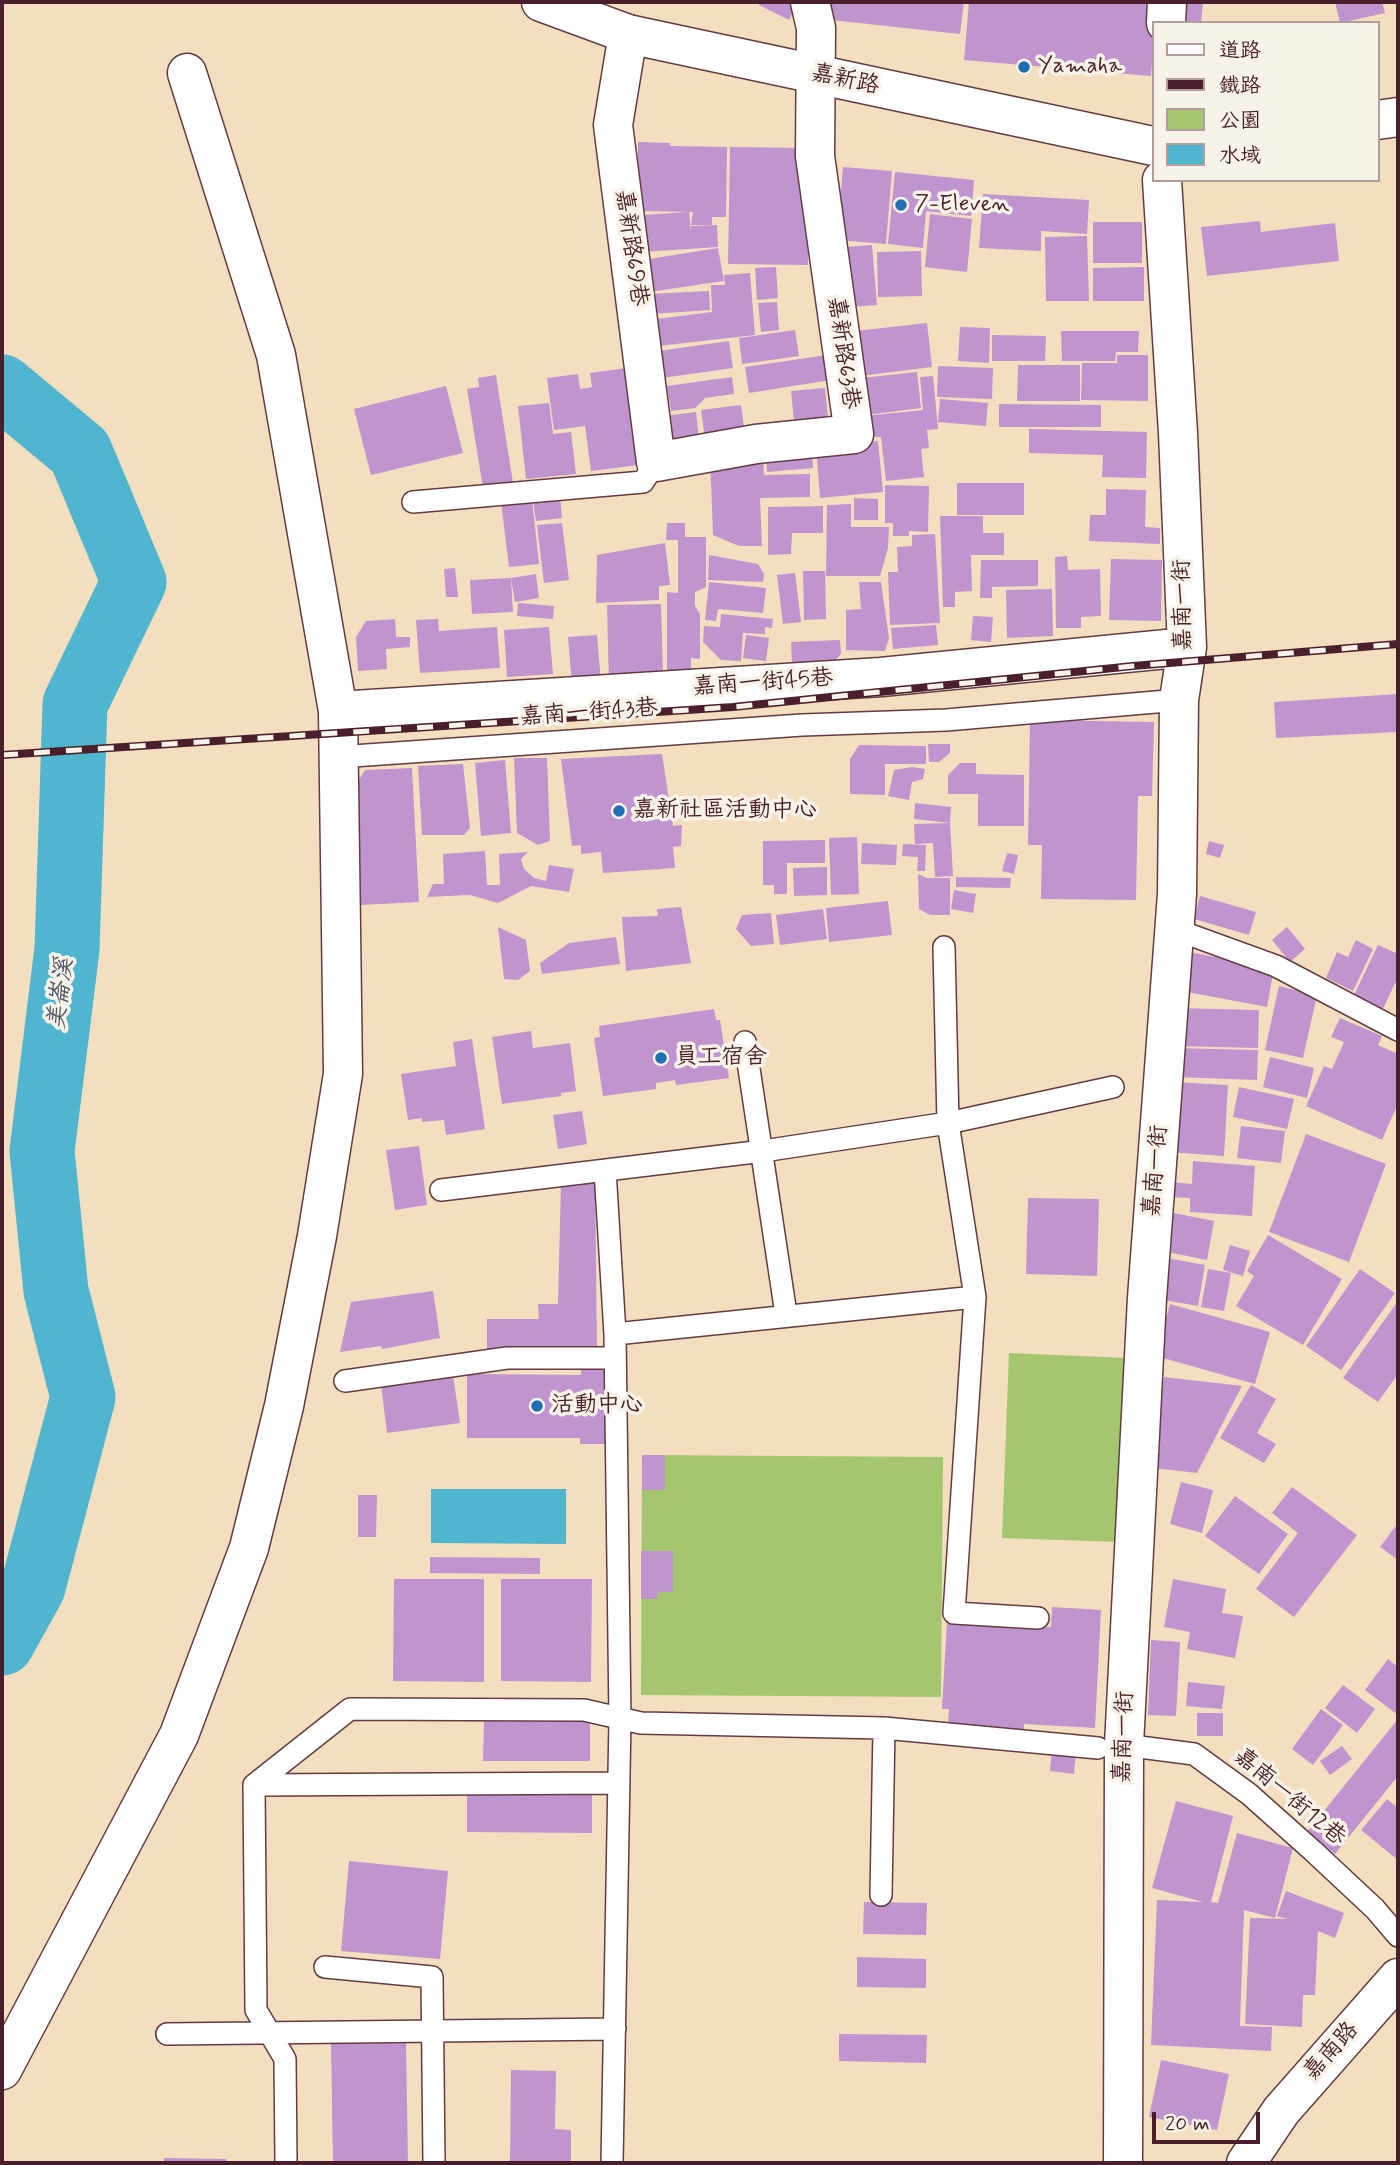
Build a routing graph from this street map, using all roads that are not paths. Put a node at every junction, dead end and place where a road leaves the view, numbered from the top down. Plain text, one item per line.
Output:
1 (541, 2) edge
2 (810, 2) edge
3 (1167, 2) edge
4 (1166, 21) edge
5 (628, 34) junction
6 (187, 73) dead end
7 (814, 74) junction
8 (1398, 117) edge
9 (1379, 120) edge
10 (1152, 146) edge
11 (1162, 182) edge
12 (656, 462) junction
13 (413, 502) dead end
14 (1187, 646) junction
15 (1179, 700) junction
16 (338, 711) junction
17 (338, 757) junction
18 (1174, 929) junction
19 (944, 947) dead end
20 (1398, 1030) edge
21 (746, 1042) dead end
22 (1113, 1087) dead end
23 (948, 1123) junction
24 (763, 1151) junction
25 (605, 1170) junction
26 (441, 1190) dead end
27 (975, 1297) junction
28 (786, 1314) junction
29 (615, 1334) junction
30 (615, 1357) junction
31 (345, 1381) dead end
32 (1038, 1618) dead end
33 (620, 1719) junction
34 (884, 1728) junction
35 (1111, 1747) junction
36 (618, 1783) junction
37 (254, 1785) junction
38 (881, 1895) dead end
39 (1398, 1936) edge
40 (325, 1967) dead end
41 (1398, 1978) edge
42 (615, 2029) junction
43 (432, 2031) junction
44 (269, 2032) junction
45 (167, 2034) dead end
46 (2, 2070) edge
47 (286, 2163) edge
48 (434, 2163) edge
49 (612, 2163) edge
50 (1123, 2163) edge
51 (1246, 2163) edge

1 - 5 street, 嘉新路
2 - 7 street
3 - 4 street
5 - 7 street, 嘉新路
5 - 12 street, 嘉新路69巷
6 - 16 street
7 - 10 street, 嘉新路
7 - 12 street, 嘉新路63巷
8 - 9 street
11 - 14 street, 嘉南一街
12 - 13 lane
14 - 15 street, 嘉南一街
14 - 16 street, 嘉南一街45巷
15 - 17 lane, 嘉南一街43巷
15 - 18 street, 嘉南一街
16 - 17 street
17 - 46 street
18 - 20 lane
18 - 35 street, 嘉南一街
19 - 23 lane
21 - 24 lane
22 - 23 lane
23 - 24 lane
23 - 27 lane
24 - 25 lane
24 - 28 lane
25 - 26 lane
25 - 29 lane
27 - 28 lane
27 - 32 lane
28 - 29 lane
29 - 30 lane
30 - 31 lane
30 - 33 lane
33 - 34 lane, 嘉南一街12巷
33 - 36 lane
33 - 37 lane, 嘉南一街12巷
34 - 35 lane, 嘉南一街12巷
34 - 38 lane
35 - 39 lane, 嘉南一街12巷
35 - 50 street, 嘉南一街
36 - 37 lane
36 - 42 lane
37 - 44 lane
40 - 43 lane
41 - 51 street, 嘉南路
42 - 43 lane
42 - 49 lane
43 - 44 lane
43 - 48 lane
44 - 45 lane
44 - 47 lane

